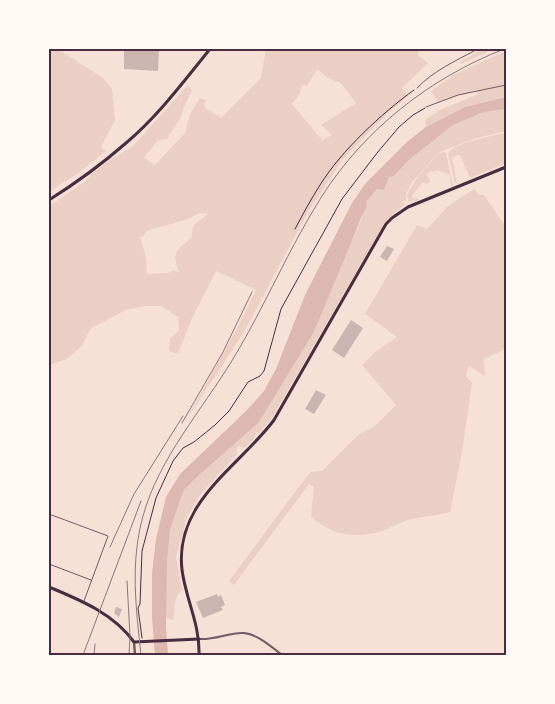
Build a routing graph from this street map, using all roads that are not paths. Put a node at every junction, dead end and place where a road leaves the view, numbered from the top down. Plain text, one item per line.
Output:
1 (210, 49) edge
2 (478, 49) edge
3 (506, 85) edge
4 (417, 88) road end
5 (426, 107) road end
6 (506, 167) edge
7 (49, 200) edge
8 (49, 514) edge
9 (49, 564) edge
10 (91, 581) junction
11 (49, 588) edge
12 (84, 602) junction
13 (200, 639) junction
14 (134, 642) junction
15 (135, 655) edge
16 (199, 655) edge
17 (282, 655) edge

1 - 7 main road
2 - 4 lane
3 - 5 lane
6 - 13 main road
8 - 10 lane
9 - 10 lane
10 - 12 lane
11 - 12 main road
12 - 14 main road
13 - 14 main road
13 - 16 main road
13 - 17 street
14 - 15 street

